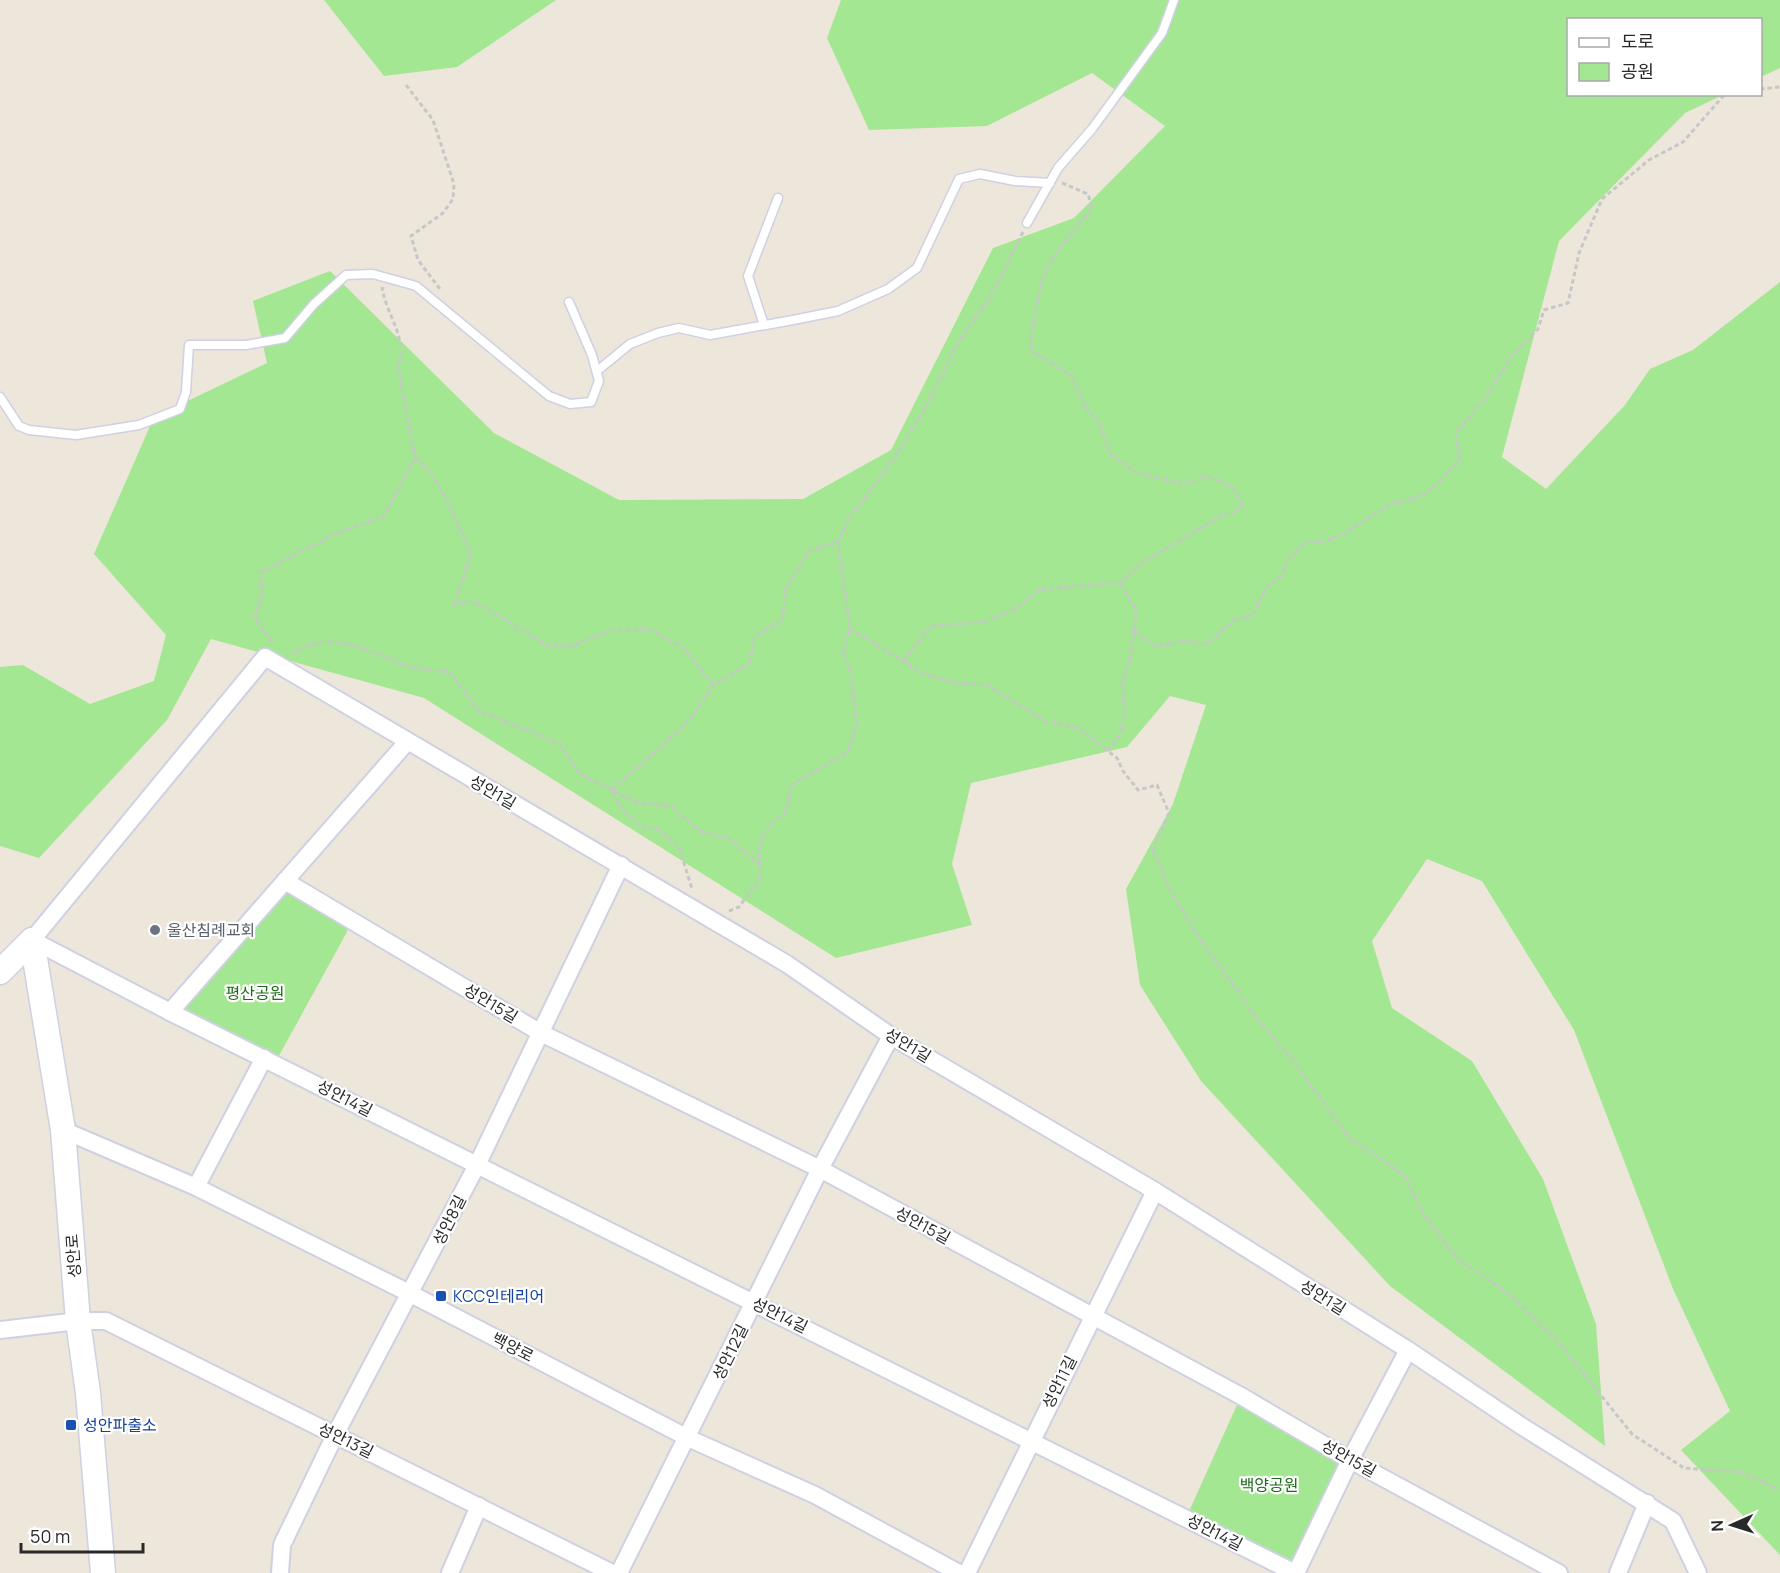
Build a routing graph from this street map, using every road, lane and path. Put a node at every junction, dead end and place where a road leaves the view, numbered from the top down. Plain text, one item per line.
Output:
1 (1174, 0) edge
2 (406, 85) dead end
3 (1780, 87) edge
4 (1762, 89) edge
5 (1723, 96) edge
6 (1052, 181) junction
7 (778, 198) dead end
8 (1028, 223) joint
9 (383, 277) junction
10 (446, 295) dead end
11 (569, 302) dead end
12 (764, 325) junction
13 (597, 371) junction
14 (0, 397) edge
15 (415, 458) junction
16 (838, 542) junction
17 (1119, 582) junction
18 (850, 629) junction
19 (1134, 630) junction
20 (904, 661) junction
21 (280, 664) junction
22 (714, 685) junction
23 (407, 742) junction
24 (1108, 751) junction
25 (612, 790) junction
26 (621, 865) junction
27 (760, 865) junction
28 (285, 881) junction
29 (698, 895) dead end
30 (711, 919) junction
31 (32, 940) junction
32 (0, 972) edge
33 (170, 1012) junction
34 (541, 1033) junction
35 (891, 1036) junction
36 (264, 1058) junction
37 (63, 1130) junction
38 (477, 1165) junction
39 (820, 1169) junction
40 (196, 1187) junction
41 (1155, 1191) junction
42 (411, 1294) junction
43 (754, 1303) junction
44 (1092, 1317) junction
45 (78, 1321) junction
46 (0, 1330) edge
47 (1408, 1350) junction
48 (335, 1435) junction
49 (688, 1438) junction
50 (1030, 1440) junction
51 (1350, 1460) junction
52 (1780, 1490) edge
53 (1647, 1503) junction
54 (479, 1506) junction
55 (103, 1573) edge
56 (280, 1573) edge
57 (450, 1573) edge
58 (612, 1573) edge
59 (619, 1573) edge
60 (959, 1573) edge
61 (967, 1573) edge
62 (1296, 1573) edge
63 (1559, 1573) edge
64 (1618, 1573) edge
65 (1698, 1573) edge

1 - 6 lane
2 - 10 path
3 - 4 path
5 - 19 path
6 - 8 lane
6 - 12 lane
6 - 17 path
7 - 12 lane
8 - 16 path
9 - 13 lane
9 - 14 lane
9 - 15 path
11 - 13 lane
12 - 13 lane
15 - 21 path
15 - 22 path
16 - 18 path
16 - 22 path
17 - 19 path
17 - 20 path
18 - 20 path
18 - 27 path
19 - 24 path
20 - 24 path
21 - 23 street, 성안1길
21 - 25 path
21 - 31 street
22 - 25 path
23 - 26 street, 성안1길
23 - 28 street
24 - 52 path
25 - 27 path
25 - 29 path
26 - 30 street, 성안1길
26 - 34 street, 성안8길
27 - 30 path
28 - 33 street
28 - 34 street, 성안15길
30 - 35 street, 성안1길
31 - 32 street
31 - 33 street, 성안14길
31 - 37 street, 성안로
33 - 36 street, 성안14길
34 - 38 street, 성안8길
34 - 39 street, 성안15길
35 - 39 street, 성안12길
35 - 41 street, 성안1길
36 - 38 street, 성안14길
36 - 40 street
37 - 40 street, 백양로
37 - 45 street, 성안로
38 - 42 street, 성안8길
38 - 43 street, 성안14길
39 - 43 street, 성안12길
39 - 44 street, 성안15길
40 - 42 street, 백양로
41 - 44 street, 성안11길
41 - 47 street, 성안1길
42 - 48 street, 성안8길
42 - 49 street, 백양로
43 - 49 street, 성안12길
43 - 50 street, 성안14길
44 - 50 street, 성안11길
44 - 51 street, 성안15길
45 - 46 street, 성안13길
45 - 48 street, 성안13길
45 - 55 street, 성안로
47 - 51 street
47 - 53 street, 성안1길
48 - 54 street, 성안13길
48 - 56 street, 성안8길
49 - 59 street, 성안12길
49 - 60 street, 백양로
50 - 61 street, 성안11길
50 - 62 street, 성안14길
51 - 62 street
51 - 63 street, 성안15길
53 - 64 street
53 - 65 street, 성안1길
54 - 57 street
54 - 58 street, 성안13길

